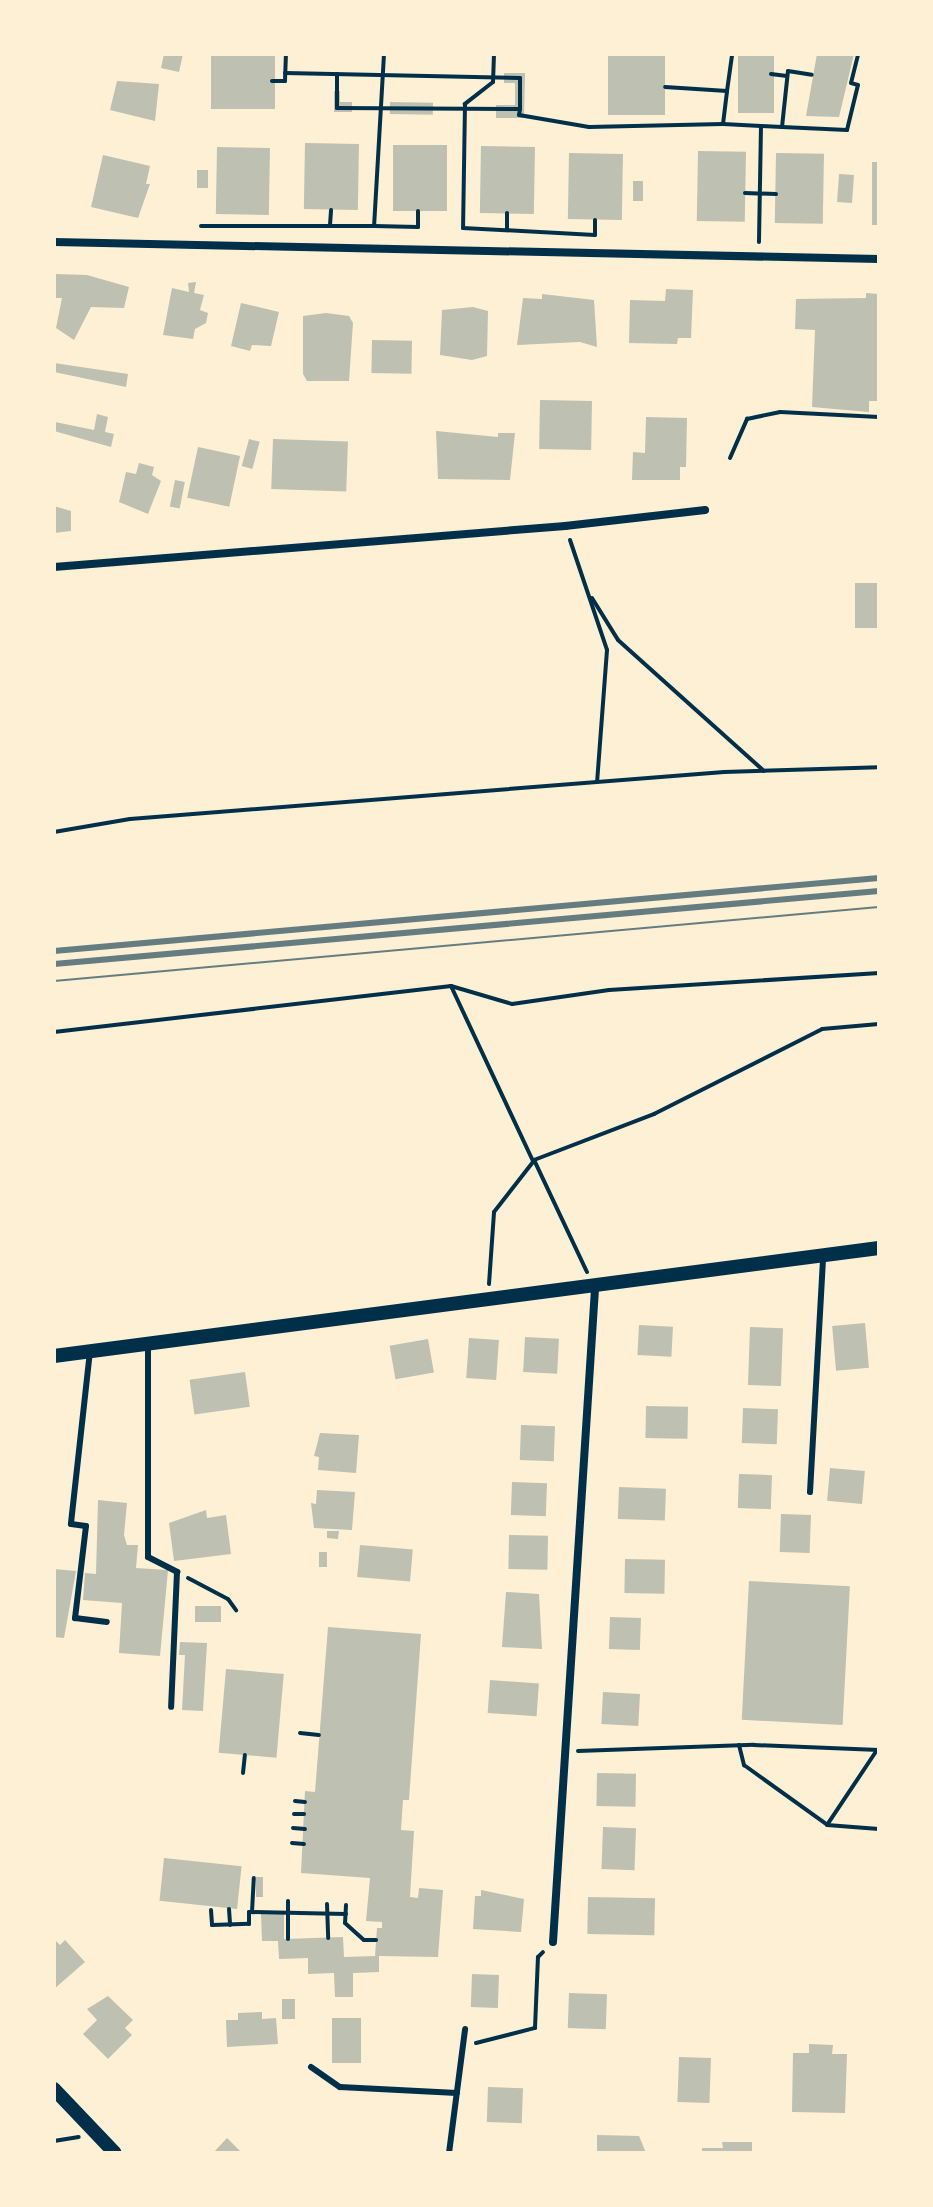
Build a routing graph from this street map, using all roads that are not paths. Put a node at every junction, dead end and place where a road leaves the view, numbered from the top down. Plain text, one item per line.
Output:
1 (54, 242) edge
2 (879, 259) edge
3 (705, 510) dead end
4 (54, 567) edge
5 (879, 1248) edge
6 (823, 1257) junction
7 (595, 1289) junction
8 (148, 1344) junction
9 (90, 1351) junction
10 (54, 1356) edge
11 (810, 1492) dead end
12 (107, 1622) dead end
13 (171, 1707) dead end
14 (553, 1942) road end
15 (465, 2029) dead end
16 (311, 2067) dead end
17 (54, 2089) edge
18 (457, 2093) junction
19 (115, 2153) edge
20 (449, 2153) edge

1 - 2 street
3 - 4 street
5 - 6 street
6 - 7 street
6 - 11 lane
7 - 8 street
7 - 14 street
8 - 9 street
8 - 13 lane
9 - 10 street
9 - 12 lane
15 - 18 lane
16 - 18 lane
17 - 19 street
18 - 20 lane

